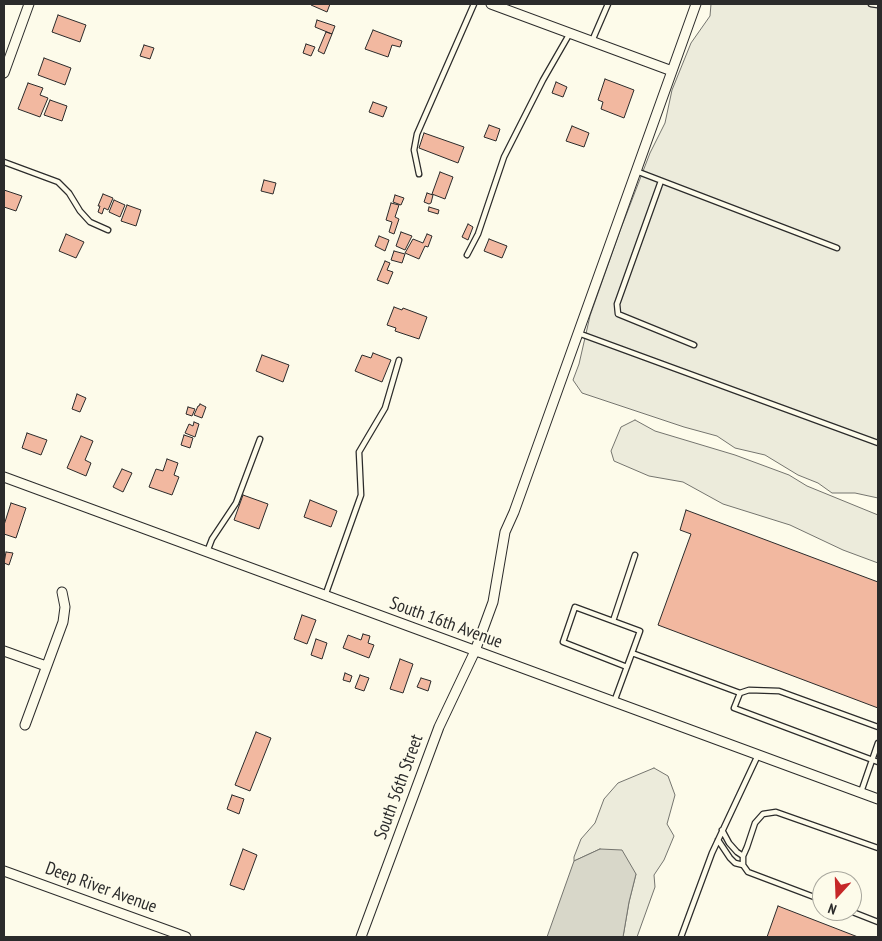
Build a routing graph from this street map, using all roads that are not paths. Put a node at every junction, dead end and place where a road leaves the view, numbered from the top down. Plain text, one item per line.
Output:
1 (29, 4) edge
2 (474, 4) edge
3 (491, 4) edge
4 (608, 4) edge
5 (696, 4) edge
6 (871, 4) edge
7 (878, 5) edge
8 (570, 33) junction
9 (592, 40) junction
10 (672, 71) junction
11 (4, 73) edge
12 (4, 162) edge
13 (636, 171) junction
14 (419, 174) dead end
15 (661, 181) junction
16 (108, 230) dead end
17 (837, 248) dead end
18 (467, 255) dead end
19 (578, 333) junction
20 (694, 345) dead end
21 (399, 360) dead end
22 (260, 439) dead end
23 (878, 443) edge
24 (4, 477) edge
25 (207, 552) junction
26 (636, 555) dead end
27 (62, 592) dead end
28 (325, 596) junction
29 (614, 621) junction
30 (4, 651) edge
31 (475, 651) junction
32 (632, 653) junction
33 (46, 666) junction
34 (627, 667) junction
35 (740, 693) junction
36 (614, 702) junction
37 (25, 725) dead end
38 (878, 727) edge
39 (878, 743) edge
40 (758, 755) junction
41 (872, 760) junction
42 (878, 762) edge
43 (860, 792) junction
44 (878, 799) edge
45 (722, 830) junction
46 (718, 840) junction
47 (878, 848) edge
48 (743, 856) junction
49 (743, 865) junction
50 (4, 870) edge
51 (812, 896) edge
52 (862, 916) edge
53 (878, 922) edge
54 (186, 937) edge
55 (361, 937) edge
56 (681, 937) edge

1 - 11 street
2 - 14 lane
3 - 8 street
4 - 9 lane
5 - 10 street, South 56th Street
6 - 7 lane
8 - 9 street
8 - 18 lane
9 - 10 street
10 - 13 street, South 56th Street
12 - 16 lane
13 - 15 lane
13 - 19 street, South 56th Street
15 - 17 lane
15 - 20 lane
19 - 23 lane
19 - 31 street, South 56th Street
21 - 28 lane
22 - 25 lane
24 - 25 street, South 16th Avenue
25 - 28 street, South 16th Avenue
26 - 29 lane
27 - 33 street
28 - 31 street, South 16th Avenue
29 - 32 lane
29 - 34 lane
30 - 33 street
31 - 36 street, South 16th Avenue
31 - 55 street, South 56th Street
32 - 34 lane
32 - 35 lane
33 - 37 street
34 - 36 lane
35 - 38 lane
35 - 41 lane
36 - 40 street, South 16th Avenue
39 - 41 lane
40 - 43 street, South 16th Avenue
40 - 45 lane
41 - 42 lane
41 - 43 lane
43 - 44 street, South 16th Avenue
45 - 46 lane
45 - 48 lane
46 - 49 lane
46 - 56 lane
47 - 48 lane
48 - 49 lane
49 - 51 lane
50 - 54 street, Deep River Avenue
52 - 53 lane

